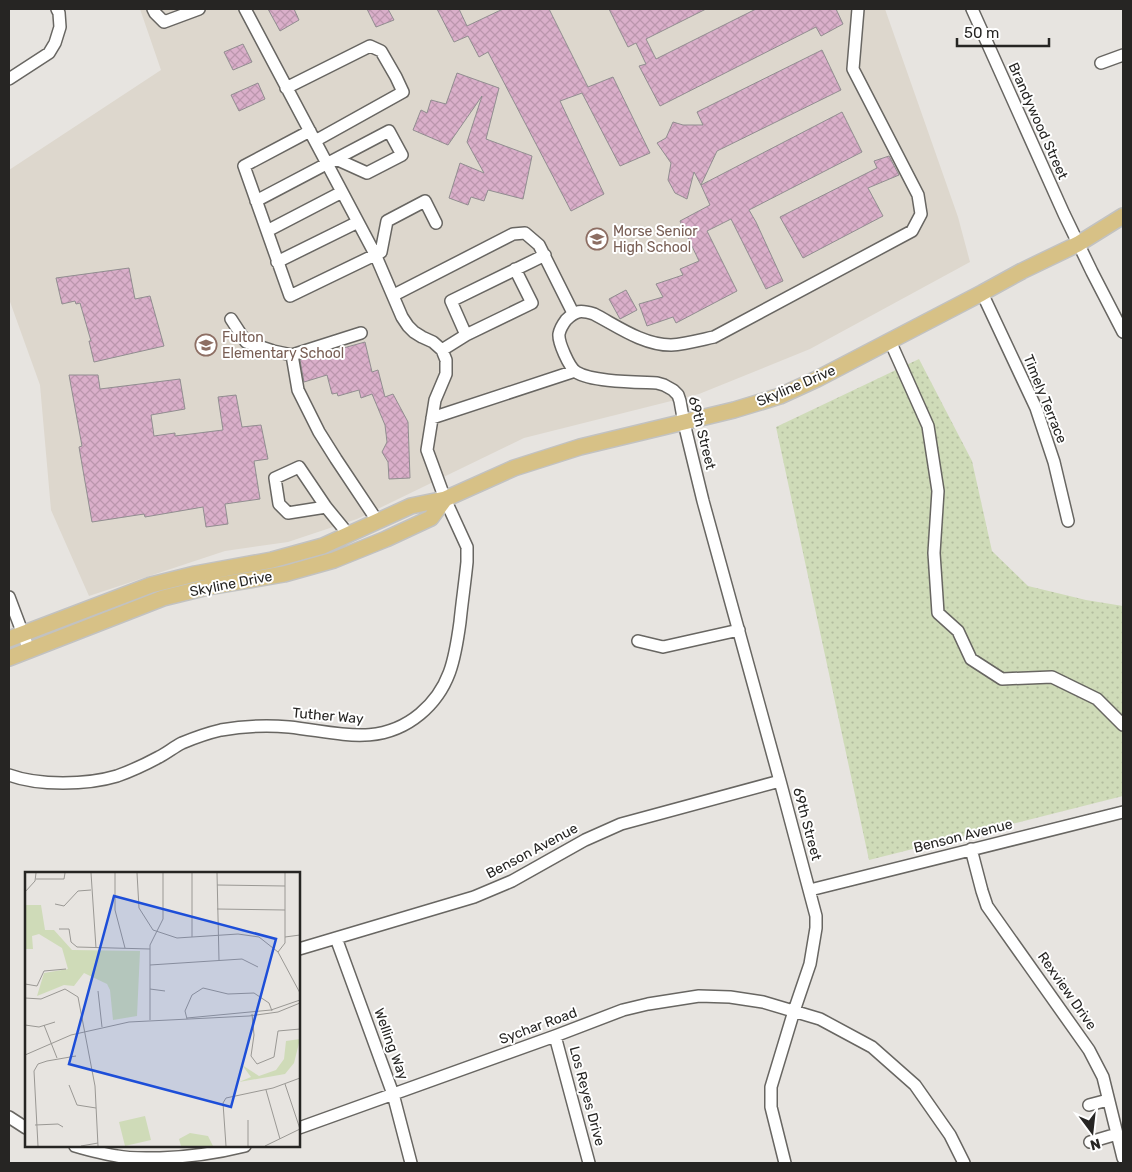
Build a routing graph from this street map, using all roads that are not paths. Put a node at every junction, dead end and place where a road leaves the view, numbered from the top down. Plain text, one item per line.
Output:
1 (57, 9) edge
2 (153, 9) edge
3 (199, 9) edge
4 (244, 9) edge
5 (858, 9) edge
6 (972, 9) edge
7 (1123, 55) edge
8 (1101, 63) dead end
9 (9, 80) edge
10 (286, 88) junction
11 (312, 136) junction
12 (331, 162) junction
13 (342, 192) junction
14 (256, 201) junction
15 (1123, 216) edge
16 (358, 222) junction
17 (436, 223) dead end
18 (266, 231) junction
19 (1078, 244) junction
20 (374, 254) junction
21 (545, 255) junction
22 (277, 262) junction
23 (516, 269) junction
24 (982, 293) junction
25 (394, 295) junction
26 (573, 313) junction
27 (231, 319) dead end
28 (1123, 332) edge
29 (361, 333) dead end
30 (466, 336) junction
31 (890, 342) junction
32 (442, 350) junction
33 (292, 355) junction
34 (575, 371) junction
35 (432, 418) junction
36 (684, 423) junction
37 (445, 499) junction
38 (326, 507) junction
39 (1068, 521) dead end
40 (378, 522) junction
41 (349, 535) junction
42 (9, 597) edge
43 (739, 630) junction
44 (16, 637) edge
45 (638, 641) dead end
46 (29, 650) junction
47 (9, 658) edge
48 (1123, 725) edge
49 (9, 775) edge
50 (780, 781) junction
51 (1123, 812) edge
52 (971, 849) junction
53 (810, 890) junction
54 (336, 938) junction
55 (300, 949) edge
56 (794, 1011) junction
57 (555, 1036) junction
58 (393, 1094) junction
59 (1108, 1100) junction
60 (1089, 1105) dead end
61 (9, 1117) edge
62 (25, 1127) edge
63 (300, 1128) edge
64 (1117, 1134) junction
65 (1090, 1142) dead end
66 (78, 1147) edge
67 (240, 1147) edge
68 (1123, 1158) edge
69 (411, 1163) edge
70 (589, 1163) edge
71 (786, 1163) edge
72 (964, 1163) edge

1 - 9 street
2 - 3 street
4 - 10 street
5 - 26 street
6 - 19 street, Brandywood Street
7 - 8 street
10 - 11 street
10 - 11 street
11 - 12 street
11 - 14 street
12 - 12 street
12 - 13 street
12 - 14 street
13 - 16 street
13 - 18 street
14 - 18 street
15 - 19 main road, Skyline Drive
16 - 20 street
16 - 22 street
17 - 20 street
18 - 22 street
19 - 24 main road, Skyline Drive
19 - 28 street, Brandywood Street
20 - 22 street
20 - 25 street
21 - 23 street
21 - 25 street
21 - 26 street
23 - 30 street
23 - 30 street
24 - 31 main road, Skyline Drive
24 - 39 street, Timely Terrace
25 - 32 street
26 - 34 street
27 - 33 street
29 - 33 street
30 - 32 street
31 - 36 main road, Skyline Drive
31 - 48 street
32 - 35 street, Tuther Way
33 - 40 street
34 - 35 street
34 - 36 street, 69th Street
35 - 37 street, Tuther Way
36 - 37 main road, Skyline Drive
36 - 43 street, 69th Street
37 - 40 main road, Skyline Drive
37 - 46 main road, Skyline Drive
37 - 49 street, Tuther Way
38 - 38 street
38 - 41 street
40 - 41 main road, Skyline Drive
41 - 44 main road, Skyline Drive
42 - 44 street
43 - 45 street
43 - 50 street, 69th Street
44 - 46 street
46 - 47 main road, Skyline Drive
50 - 53 street, 69th Street
50 - 54 street, Benson Avenue
51 - 52 street, Benson Avenue
52 - 53 street, Benson Avenue
52 - 59 street, Rexview Drive
53 - 56 street, 69th Street
54 - 55 street, Benson Avenue
54 - 58 street, Welling Way
56 - 57 street, Sychar Road
56 - 71 street, 69th Street
56 - 72 street
57 - 58 street, Sychar Road
57 - 70 street, Los Reyes Drive
58 - 63 street, Sychar Road
58 - 69 street, Welling Way
59 - 60 street
59 - 64 street, Rexview Drive
61 - 62 street
64 - 65 street
64 - 68 street, Rexview Drive
66 - 67 street

